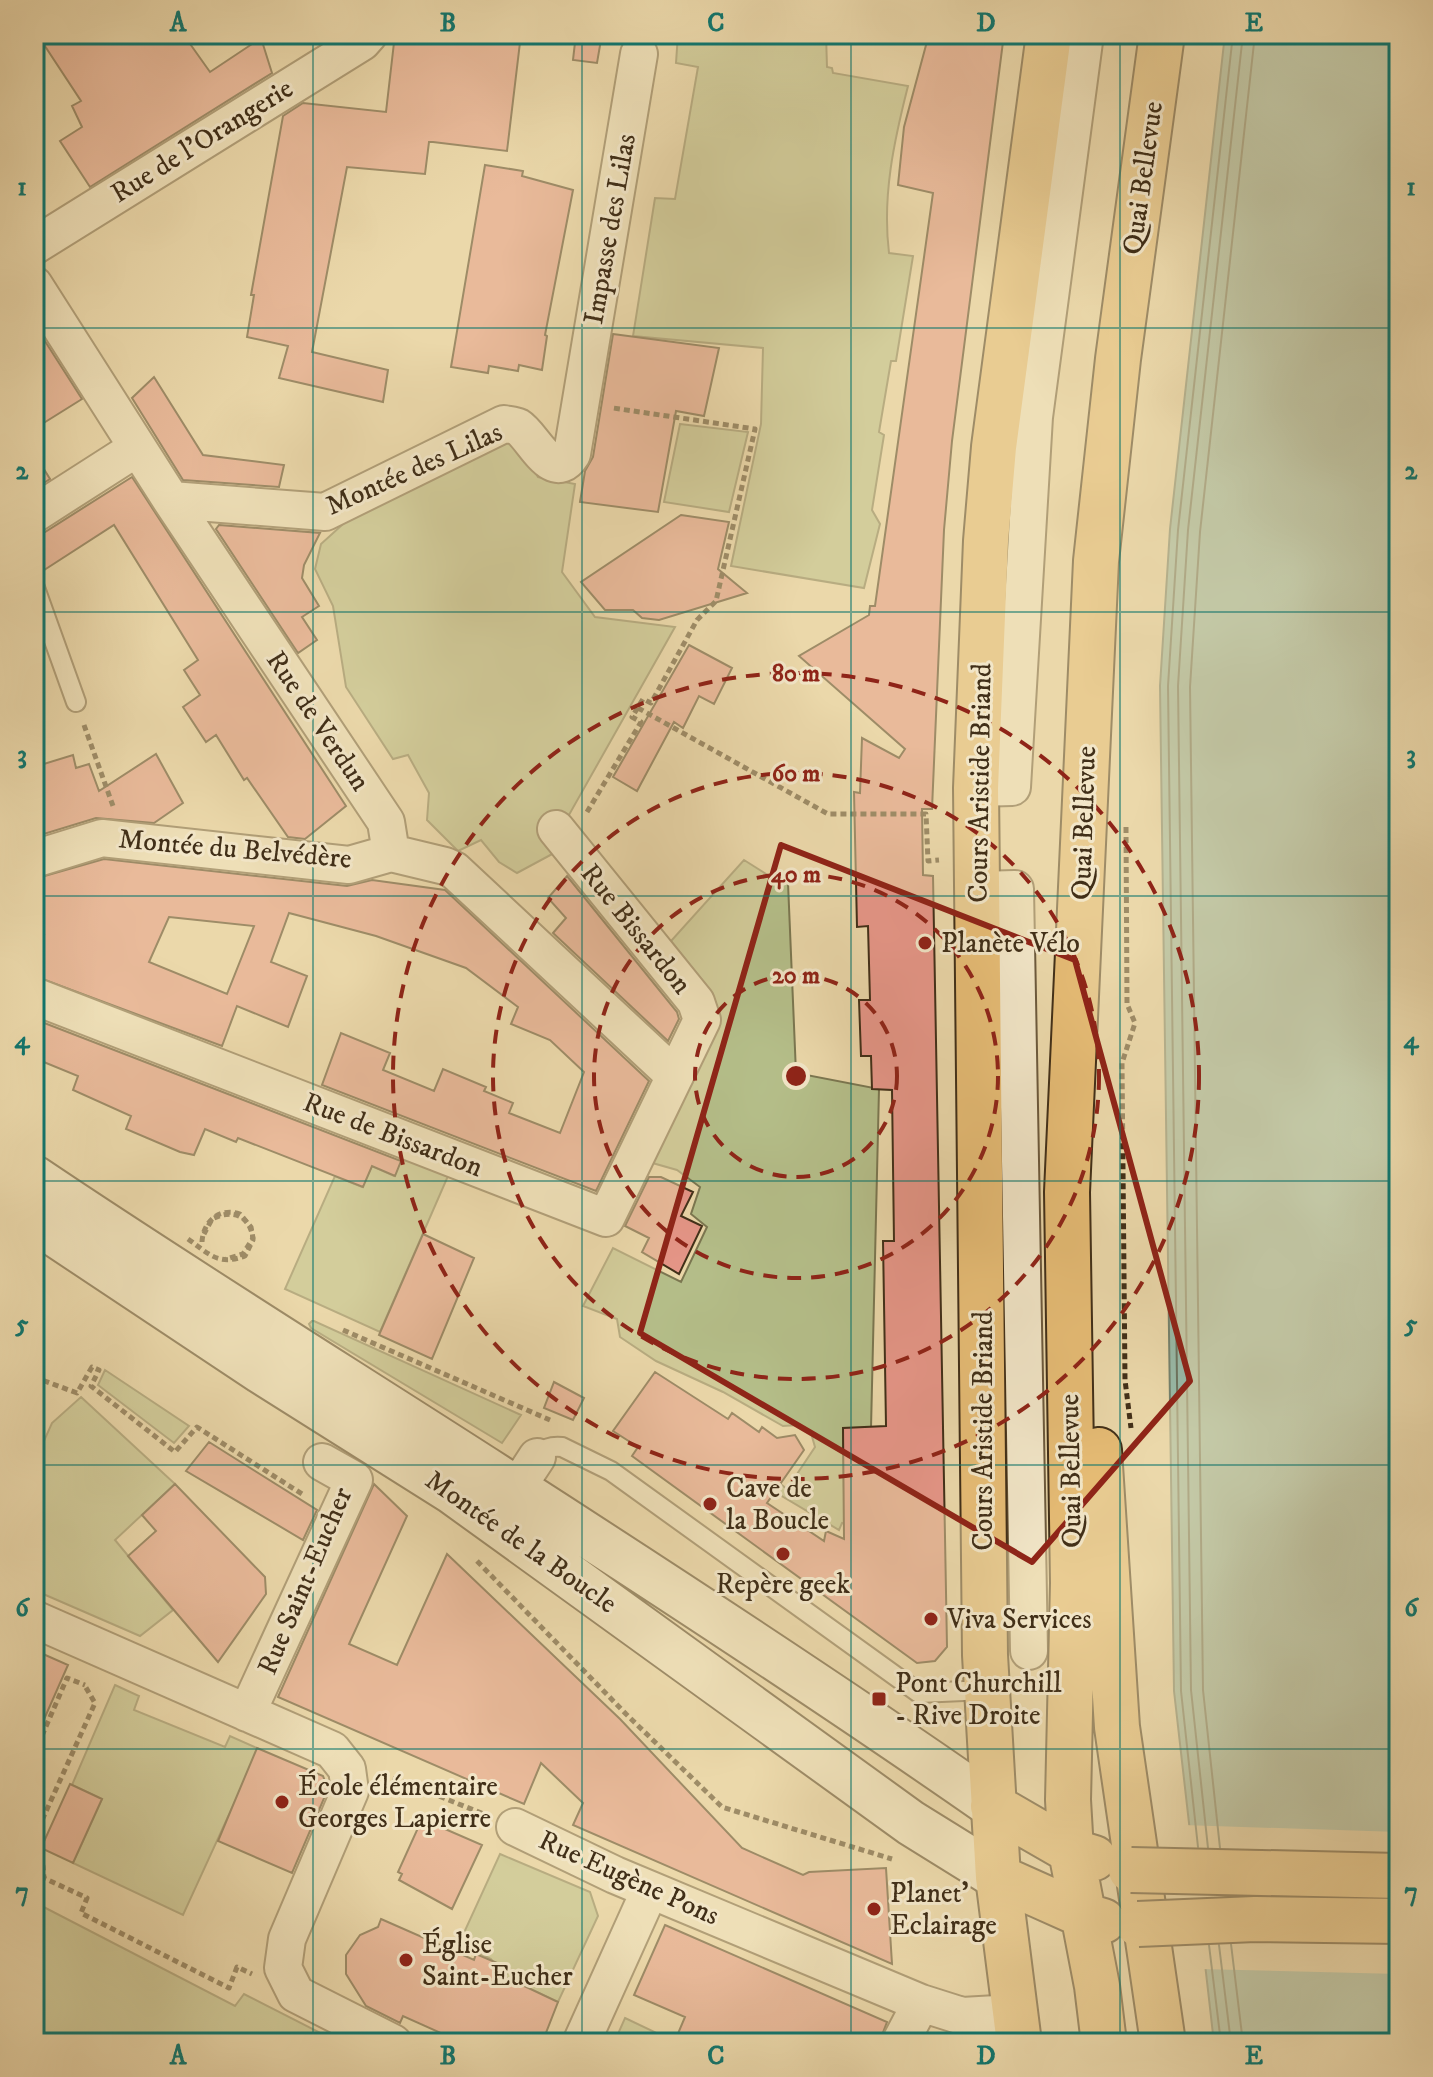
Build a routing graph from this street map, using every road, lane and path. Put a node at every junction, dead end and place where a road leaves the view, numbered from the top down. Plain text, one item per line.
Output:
1 (369, 34) edge
2 (1049, 34) edge
3 (1085, 34) edge
4 (1162, 34) edge
5 (639, 54) dead end
6 (34, 246) edge
7 (34, 285) edge
8 (580, 404) junction
9 (137, 448) junction
10 (171, 500) junction
11 (34, 514) edge
12 (34, 585) edge
13 (76, 702) joint
14 (638, 708) junction
15 (976, 788) junction
16 (1087, 788) junction
17 (1125, 816) dead end
18 (562, 836) joint
19 (125, 840) junction
20 (391, 853) junction
21 (34, 859) edge
22 (928, 861) dead end
23 (978, 890) junction
24 (34, 996) edge
25 (675, 1076) junction
26 (34, 1178) edge
27 (34, 1220) edge
28 (188, 1239) dead end
29 (227, 1270) dead end
30 (335, 1326) dead end
31 (34, 1377) edge
32 (551, 1420) dead end
33 (1131, 1436) dead end
34 (322, 1462) dead end
35 (526, 1473) junction
36 (304, 1495) dead end
37 (475, 1559) dead end
38 (1028, 1602) junction
39 (985, 1603) junction
40 (34, 1619) edge
41 (1029, 1651) dead end
42 (90, 1673) dead end
43 (85, 1686) junction
44 (987, 1709) junction
45 (247, 1713) junction
46 (34, 1754) edge
47 (347, 1769) junction
48 (993, 1806) junction
49 (515, 1827) joint
50 (34, 1838) edge
51 (1071, 1851) junction
52 (34, 1859) edge
53 (892, 1859) dead end
54 (1399, 1876) edge
55 (998, 1877) junction
56 (44, 1878) junction
57 (34, 1883) edge
58 (650, 1890) junction
59 (1083, 1915) junction
60 (1399, 1921) edge
61 (296, 1994) junction
62 (921, 2003) junction
63 (1017, 2028) edge
64 (1103, 2033) edge
65 (393, 2043) edge
66 (581, 2043) edge
67 (900, 2043) edge
68 (1163, 2043) edge

1 - 6 street, Rue de l'Orangerie
2 - 15 main road, Cours Aristide Briand
3 - 15 street
4 - 16 main road, Quai Bellevue
5 - 8 street, Impasse des Lilas
7 - 9 street, Rue de Verdun
8 - 10 street, Montée des Lilas
8 - 14 path
9 - 10 street, Rue de Verdun
9 - 11 street
10 - 20 street, Rue de Verdun
12 - 13 lane
13 - 19 path
14 - 18 path
14 - 22 path
15 - 23 main road, Cours Aristide Briand
16 - 51 main road, Quai Bellevue
16 - 68 main road
17 - 33 path
18 - 25 street, Rue Bissardon
19 - 20 street, Montée du Belvédère
19 - 21 street, Montée du Belvédère
20 - 25 street
23 - 38 street
23 - 39 main road, Cours Aristide Briand
24 - 25 street, Rue de Bissardon
26 - 35 main road, Montée de la Boucle
27 - 55 main road, Montée de la Boucle
28 - 29 path, bridge
30 - 32 path
31 - 36 path
34 - 45 street, Rue Saint-Eucher
35 - 44 lane
35 - 48 main road, Montée de la Boucle
37 - 53 path
38 - 39 street
38 - 41 street
39 - 44 main road, Cours Aristide Briand
40 - 45 street
42 - 43 path
43 - 46 path
43 - 50 path
44 - 48 main road, Cours Aristide Briand
45 - 47 street
47 - 49 path, Rue Eugène Pons
47 - 61 street
48 - 51 main road
48 - 55 main road, Cours Aristide Briand
49 - 58 street, Rue Eugène Pons
51 - 54 main road, bridge
51 - 59 main road, Quai Bellevue
52 - 56 path
55 - 59 main road
55 - 63 main road, Cours Aristide Briand
56 - 57 path
56 - 61 path
58 - 62 street, Rue Eugène Pons
58 - 66 street
59 - 60 main road, bridge
59 - 64 main road, Quai Bellevue
61 - 65 street
62 - 63 street, Rue Eugène Pons
62 - 67 street

